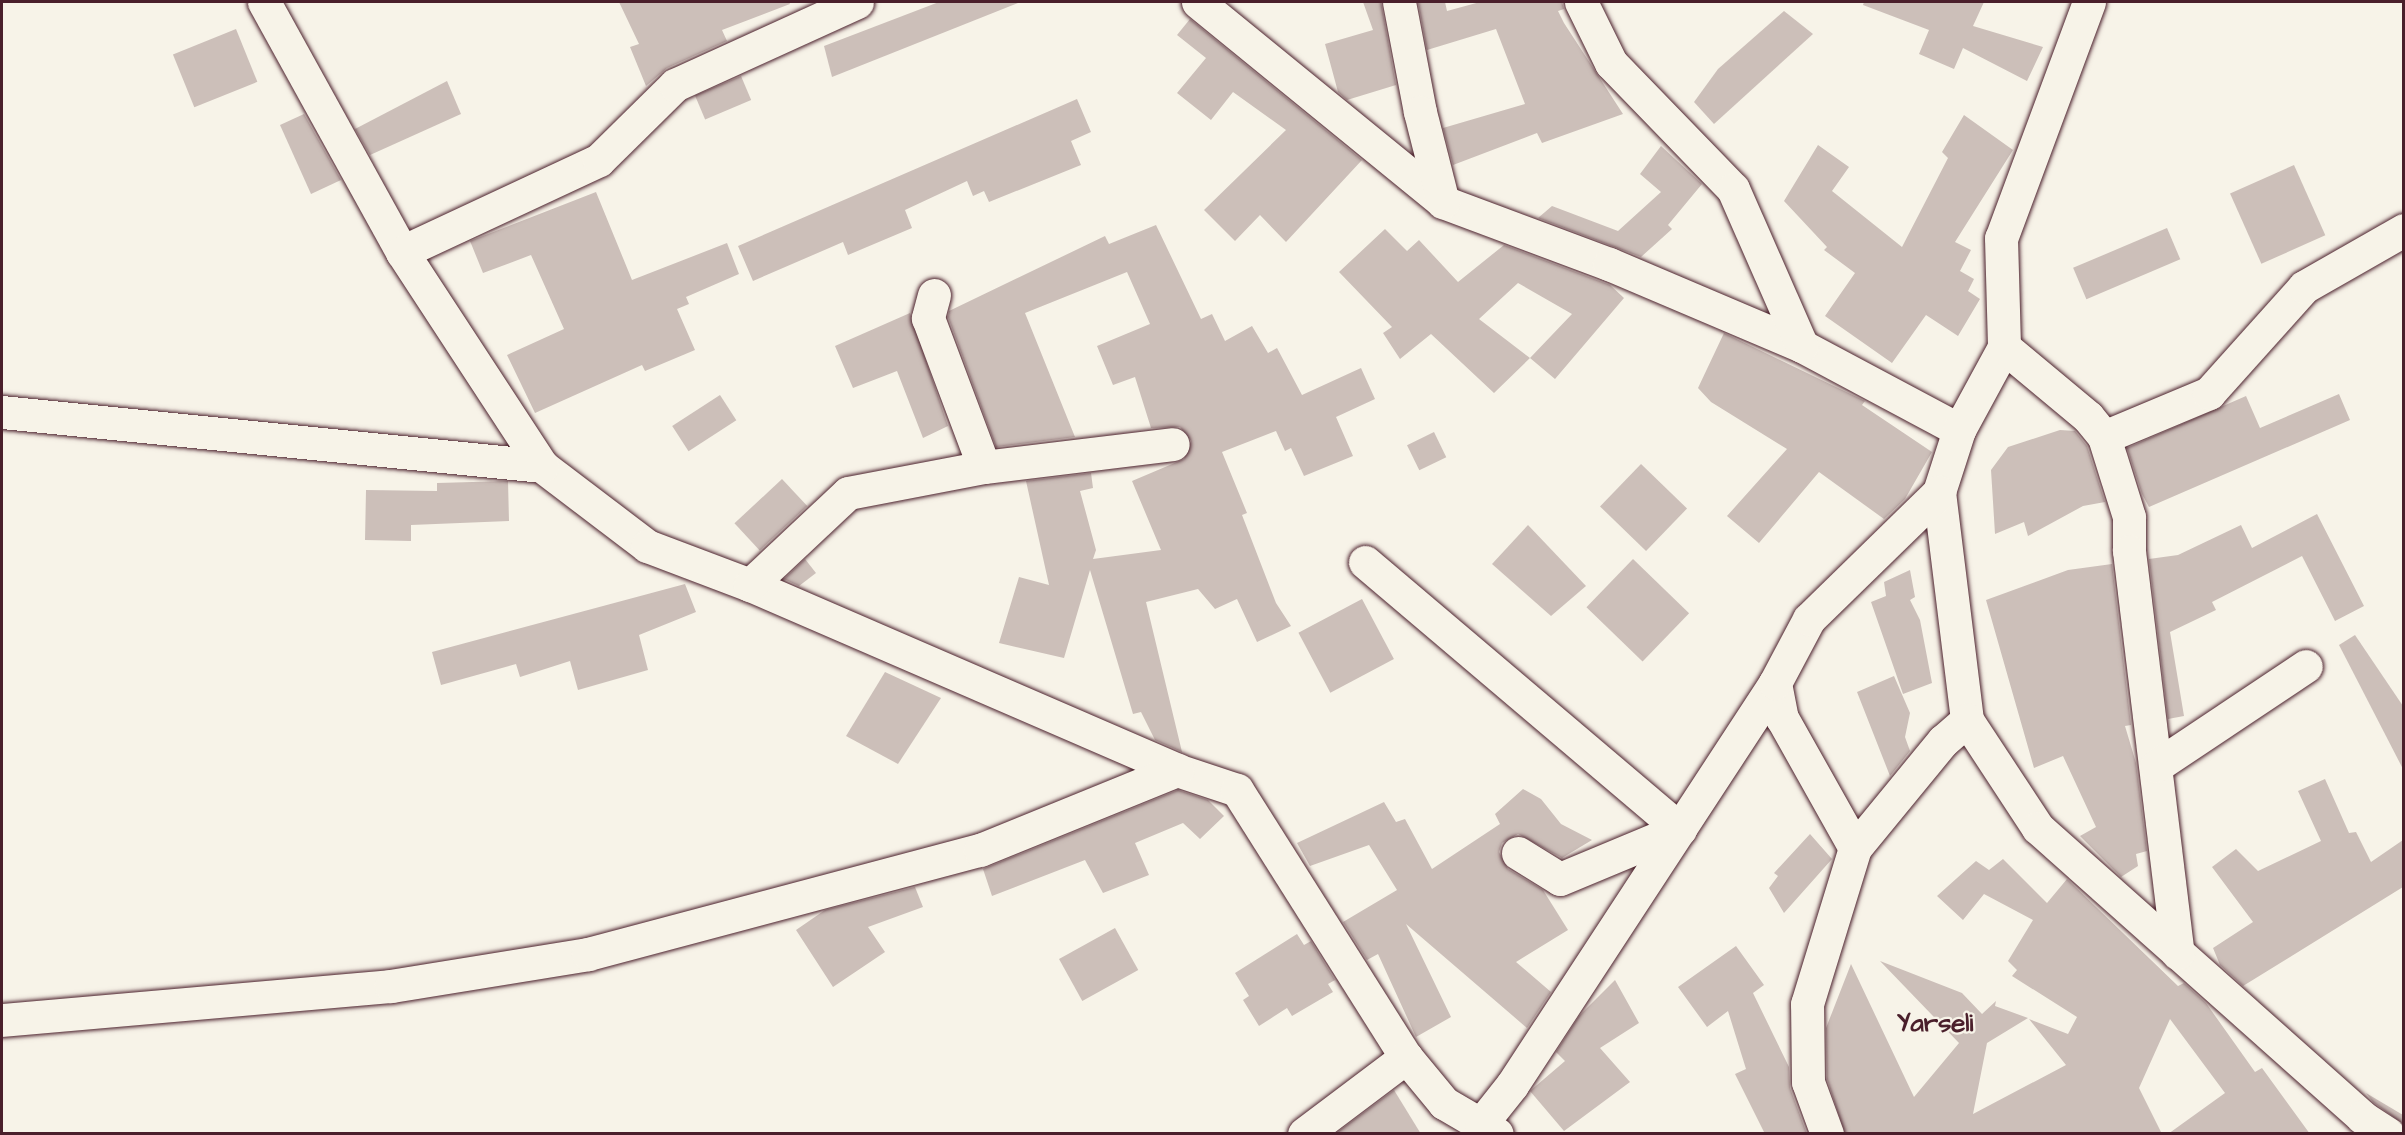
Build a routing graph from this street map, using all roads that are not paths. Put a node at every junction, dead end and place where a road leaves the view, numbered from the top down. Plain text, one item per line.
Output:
1 (264, 2) edge
2 (857, 2) edge
3 (1198, 2) edge
4 (1399, 2) edge
5 (1581, 2) edge
6 (2088, 2) edge
7 (1443, 202) junction
8 (2403, 230) edge
9 (402, 252) junction
10 (934, 295) dead end
11 (1802, 346) junction
12 (2004, 346) junction
13 (2, 412) edge
14 (1959, 430) junction
15 (2104, 437) junction
16 (1173, 444) dead end
17 (542, 466) junction
18 (984, 468) junction
19 (1940, 492) junction
20 (1365, 562) dead end
21 (750, 585) junction
22 (2306, 666) dead end
23 (1775, 683) junction
24 (1967, 720) junction
25 (2157, 766) junction
26 (1177, 770) junction
27 (1680, 829) junction
28 (1855, 848) junction
29 (1518, 853) dead end
30 (2178, 953) junction
31 (2, 1020) edge
32 (1406, 1057) junction
33 (1487, 1130) edge
34 (1304, 1134) edge
35 (1827, 1134) edge
36 (2388, 1134) edge

1 - 9 street
2 - 9 street
3 - 7 street
4 - 7 street
5 - 11 street
6 - 12 street
7 - 11 street
8 - 15 street
9 - 17 street
10 - 18 street
11 - 14 street
12 - 14 street
12 - 15 street
13 - 17 street
14 - 19 street
15 - 25 street
16 - 18 street
17 - 21 street
18 - 21 street
19 - 23 street
19 - 24 street
20 - 27 street
21 - 26 street
22 - 25 street
23 - 27 street
23 - 28 street
24 - 28 street
24 - 30 street
25 - 30 street
26 - 31 street
26 - 32 street
27 - 29 street
27 - 33 street
28 - 35 street
30 - 36 street
32 - 33 street
32 - 34 street

